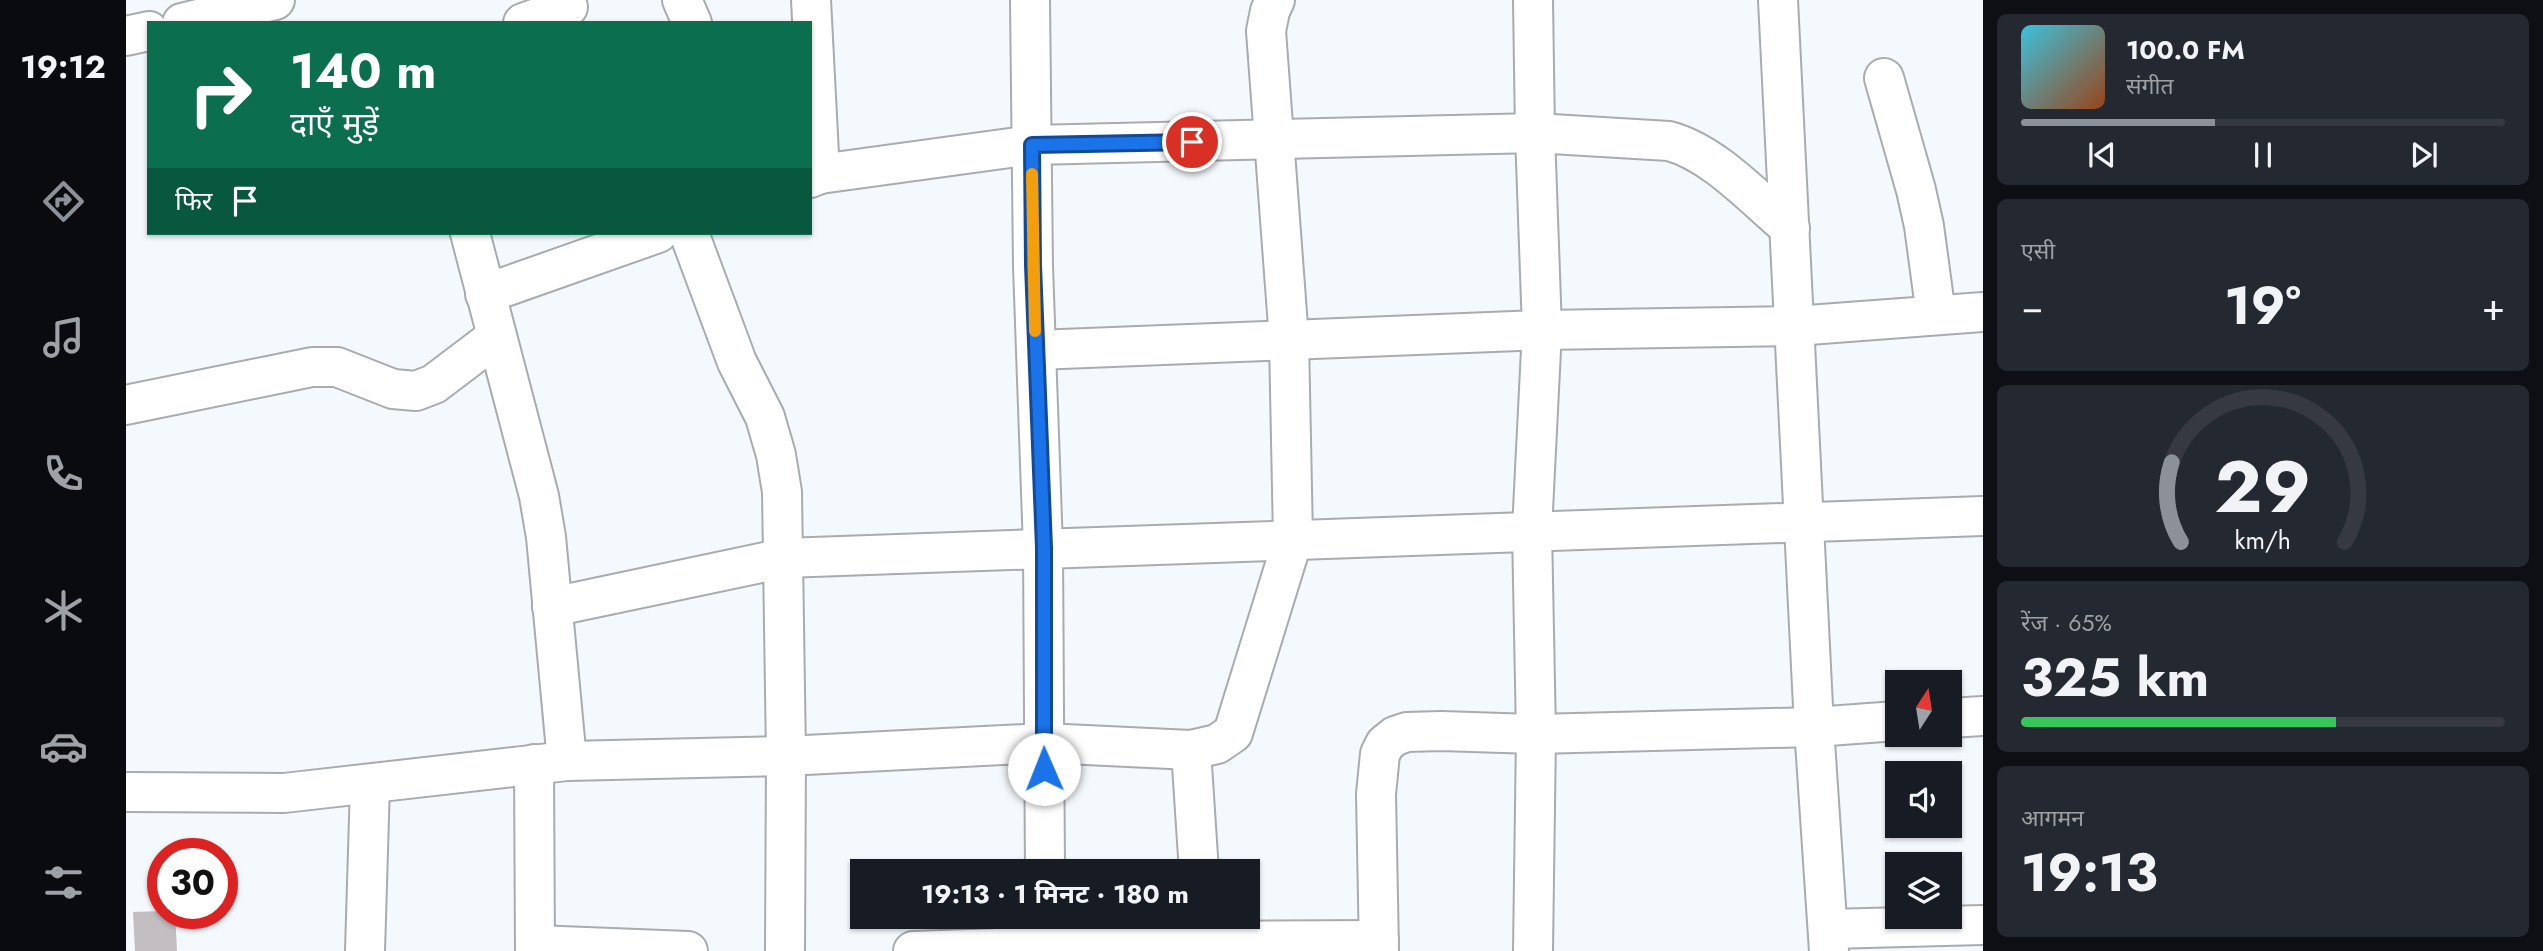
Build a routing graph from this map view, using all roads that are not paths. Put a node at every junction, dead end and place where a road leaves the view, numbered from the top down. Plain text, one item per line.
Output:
1 (275, 0) edge
2 (682, 0) edge
3 (811, 0) edge
4 (1030, 0) edge
5 (1275, 0) edge
6 (1533, 0) edge
7 (1778, 0) edge
8 (569, 10) edge
9 (190, 21) edge
10 (530, 21) edge
11 (691, 21) edge
12 (811, 21) edge
13 (147, 31) edge
14 (126, 36) edge
15 (812, 44) edge
16 (1884, 78) dead end
17 (1535, 133) junction
18 (1273, 140) junction
19 (1032, 145) junction
20 (815, 176) edge
21 (1790, 228) junction
22 (470, 235) edge
23 (652, 235) edge
24 (691, 235) edge
25 (485, 294) junction
26 (1983, 312) edge
27 (1936, 316) junction
28 (1795, 326) junction
29 (1542, 330) junction
30 (496, 337) junction
31 (1289, 340) junction
32 (1036, 350) junction
33 (126, 405) edge
34 (1983, 516) edge
35 (1804, 524) junction
36 (1532, 530) junction
37 (1293, 539) junction
38 (1044, 548) junction
39 (784, 558) junction
40 (552, 607) junction
41 (1983, 716) edge
42 (1962, 717) edge
43 (1885, 722) edge
44 (1814, 727) junction
45 (1536, 734) junction
46 (1044, 743) junction
47 (1191, 750) junction
48 (786, 756) junction
49 (550, 763) junction
50 (370, 784) junction
51 (126, 792) edge
52 (1045, 859) edge
53 (1198, 859) edge
54 (1983, 925) edge
55 (1203, 936) edge
56 (1046, 938) edge
57 (1828, 940) edge
58 (1379, 946) edge
59 (535, 948) edge
60 (365, 951) edge
61 (688, 951) edge
62 (785, 951) edge
63 (913, 951) edge
64 (1534, 951) edge

1 - 9 street
2 - 11 street
3 - 12 street
4 - 19 street
5 - 18 street
6 - 17 street
7 - 21 street
8 - 10 street
13 - 14 street
15 - 20 street
16 - 27 street
17 - 18 street
17 - 21 street
17 - 29 street
18 - 19 street
18 - 31 street
19 - 20 street
19 - 32 street
21 - 28 street
22 - 25 street
23 - 25 street
24 - 39 street
25 - 30 street
26 - 27 street
27 - 28 street
28 - 29 street
28 - 35 street
29 - 31 street
29 - 36 street
30 - 33 street
30 - 40 street
31 - 32 street
31 - 37 street
32 - 38 street
34 - 35 street
35 - 36 street
35 - 44 street
36 - 37 street
36 - 45 street
37 - 38 street
37 - 47 street
38 - 39 street
38 - 46 street
39 - 40 street
39 - 48 street
40 - 49 street
41 - 42 street
43 - 44 street
44 - 45 street
44 - 57 street
45 - 58 street
45 - 64 street
46 - 47 street
46 - 48 street
46 - 52 street
47 - 53 street
48 - 49 street
48 - 62 street
49 - 50 street
49 - 59 street
50 - 51 street
50 - 60 street
54 - 57 street
55 - 56 street
55 - 58 street
56 - 63 street
59 - 61 street

